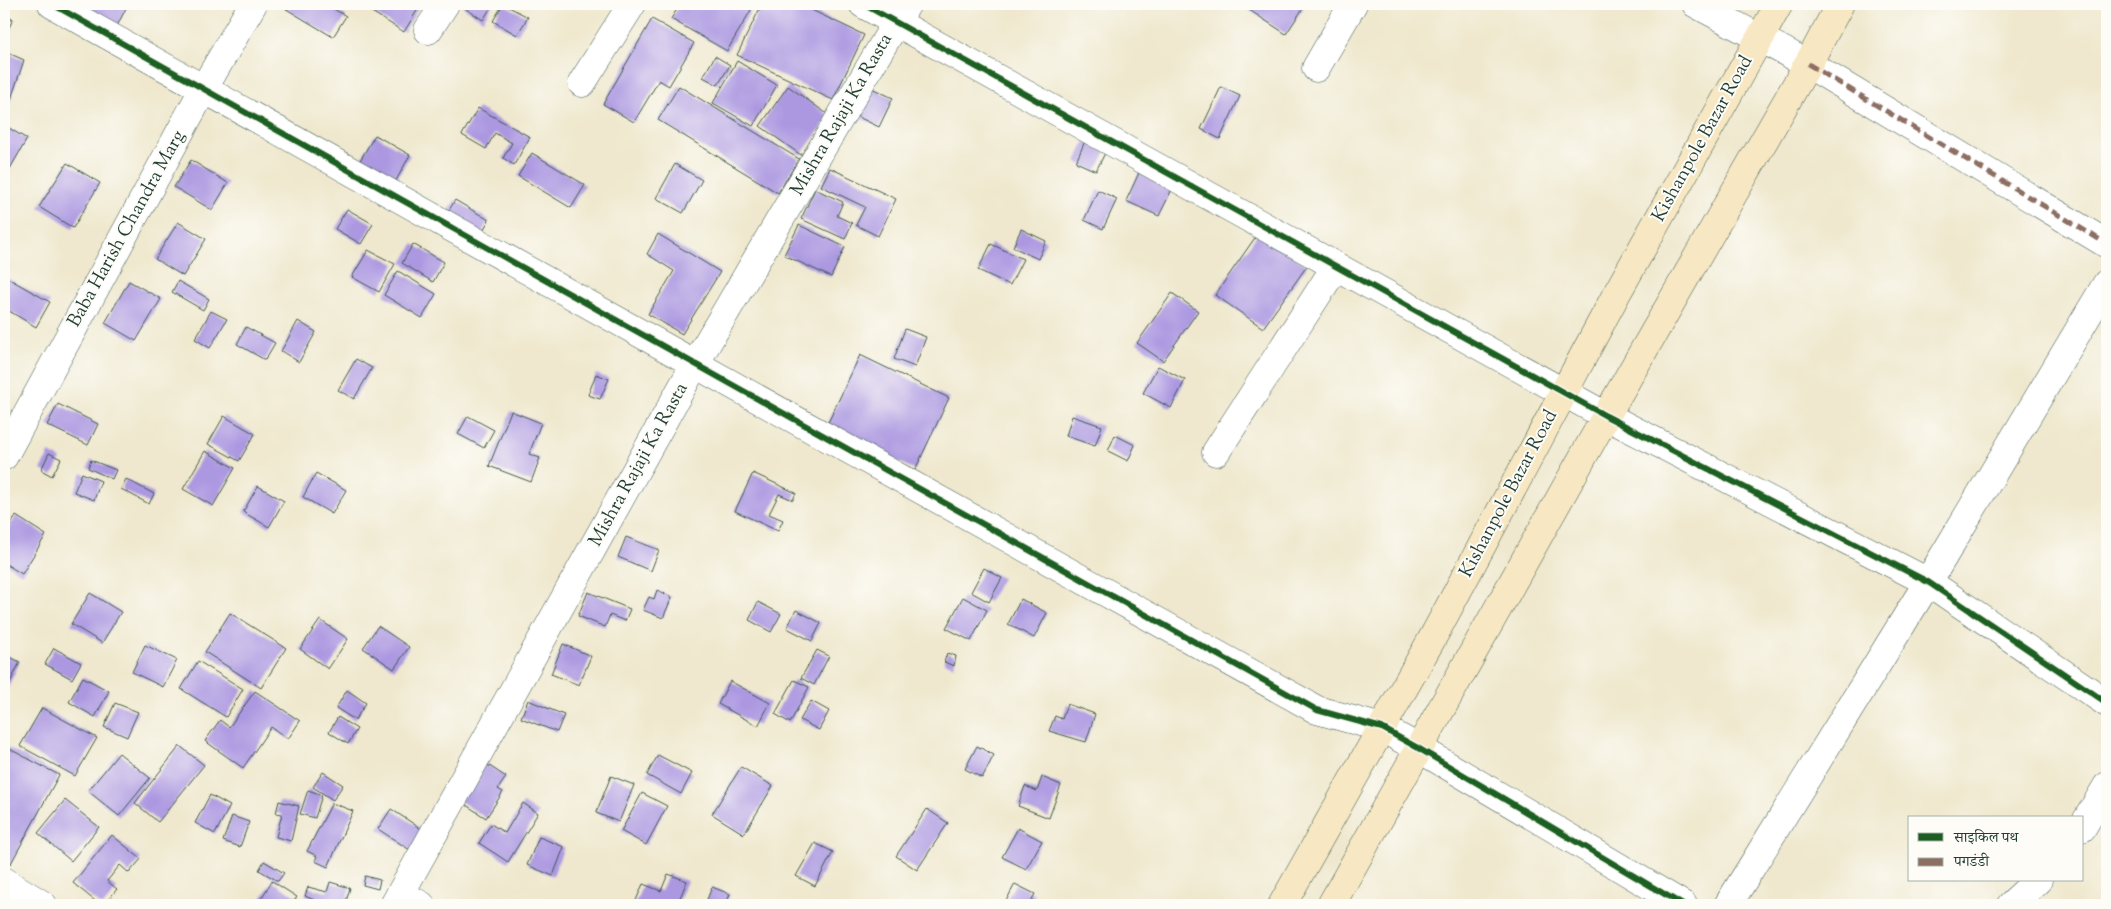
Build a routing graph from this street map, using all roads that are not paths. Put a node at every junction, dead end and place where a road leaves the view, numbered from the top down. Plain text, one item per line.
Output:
1 (52, 4) edge
2 (253, 4) edge
3 (445, 4) edge
4 (632, 4) edge
5 (863, 4) edge
6 (1353, 4) edge
7 (1696, 4) edge
8 (1779, 4) edge
9 (1840, 4) edge
10 (901, 13) edge
11 (428, 30) dead end
12 (1759, 39) junction
13 (1808, 64) junction
14 (1316, 68) dead end
15 (582, 82) dead end
16 (204, 88) junction
17 (2107, 244) edge
18 (1336, 266) junction
19 (2107, 283) edge
20 (695, 364) junction
21 (1564, 392) junction
22 (1606, 416) junction
23 (1216, 452) dead end
24 (4, 456) edge
25 (1928, 582) junction
26 (2107, 703) edge
27 (1382, 728) junction
28 (1418, 748) junction
29 (2107, 786) edge
30 (2084, 825) edge
31 (4, 880) edge
32 (2036, 882) edge
33 (405, 901) edge
34 (43, 905) edge
35 (1282, 905) edge
36 (1331, 905) edge
37 (1683, 905) edge
38 (1728, 905) edge
39 (2011, 905) edge

1 - 16 street
2 - 16 street, Baba Harish Chandra Marg
3 - 11 street
4 - 15 street
5 - 10 street
6 - 14 street
7 - 12 street
8 - 12 street, Kishanpole Bazar Road
9 - 13 street
10 - 18 street
10 - 20 street, Mishra Rajaji Ka Rasta
12 - 13 street
12 - 21 street, Kishanpole Bazar Road
13 - 17 street
13 - 22 street
16 - 20 street
16 - 24 street, Baba Harish Chandra Marg
18 - 21 street
18 - 23 street
19 - 25 street
20 - 27 street
20 - 33 street, Mishra Rajaji Ka Rasta
21 - 22 street
21 - 27 street, Kishanpole Bazar Road
22 - 25 street
22 - 28 street
25 - 26 street
25 - 38 street
27 - 28 street
27 - 35 street, Kishanpole Bazar Road
28 - 36 street
28 - 37 street
29 - 30 street
31 - 34 street
32 - 39 street

